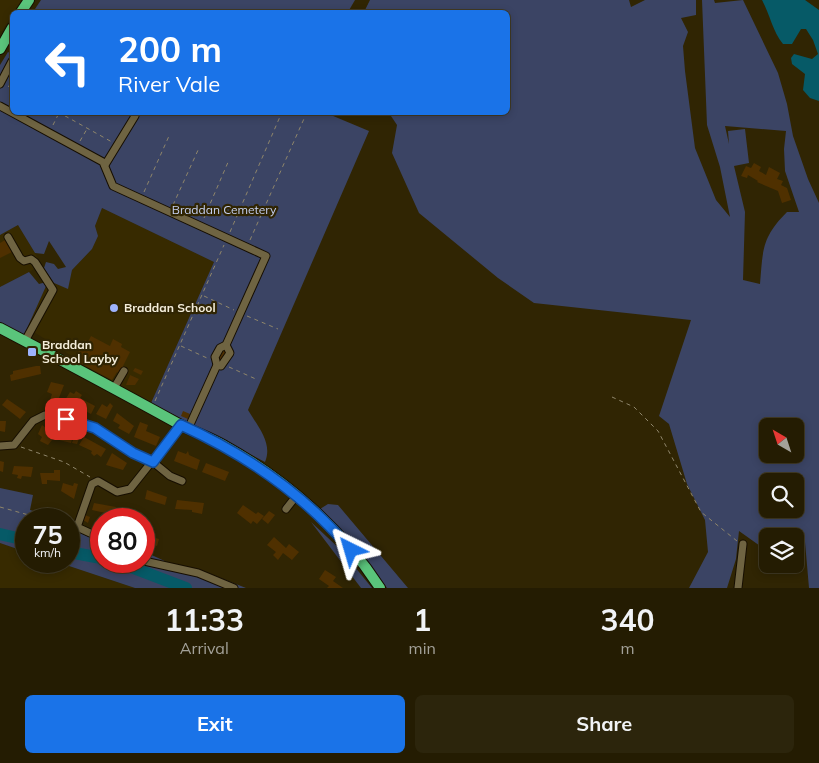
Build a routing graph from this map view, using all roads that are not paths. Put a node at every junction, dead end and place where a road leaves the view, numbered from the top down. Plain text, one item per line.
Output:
1 (10, 32) edge
2 (0, 49) edge
3 (10, 65) edge
4 (0, 84) edge
5 (17, 115) edge
6 (135, 116) dead end
7 (105, 165) junction
8 (8, 237) dead end
9 (0, 328) edge
10 (25, 341) junction
11 (226, 345) junction
12 (219, 364) junction
13 (124, 371) dead end
14 (114, 388) junction
15 (185, 427) junction
16 (0, 446) edge
17 (153, 462) junction
18 (182, 481) dead end
19 (297, 495) junction
20 (286, 509) dead end
21 (90, 533) edge
22 (743, 544) road end
23 (155, 563) edge
24 (234, 588) edge
25 (380, 588) edge
26 (738, 588) edge

1 - 2 highway
3 - 4 street
5 - 7 street
6 - 7 street
7 - 11 street
8 - 10 street
9 - 10 highway
10 - 14 highway
11 - 12 street
11 - 12 street
12 - 15 street
13 - 14 street
14 - 15 highway
15 - 17 street
15 - 19 highway
16 - 17 street
17 - 18 street
17 - 21 street
19 - 20 street
19 - 25 highway
22 - 26 street
23 - 24 street

